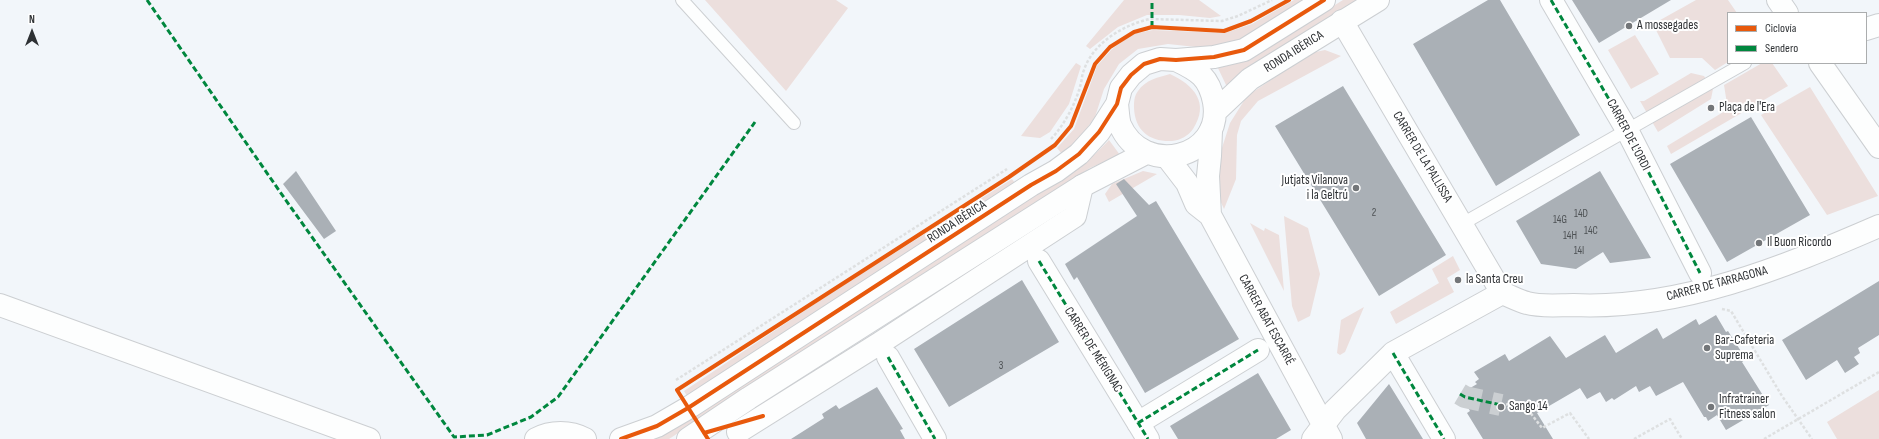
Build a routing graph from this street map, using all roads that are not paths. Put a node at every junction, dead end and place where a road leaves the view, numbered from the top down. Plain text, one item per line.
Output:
1 (682, 0) edge
2 (1324, 0) edge
3 (1378, 0) edge
4 (1551, 0) edge
5 (1778, 0) edge
6 (1786, 12) edge
7 (1342, 22) junction
8 (1879, 25) edge
9 (1867, 29) edge
10 (1176, 60) junction
11 (1743, 64) edge
12 (1821, 64) edge
13 (1117, 104) junction
14 (1213, 121) junction
15 (794, 123) dead end
16 (1627, 130) junction
17 (1879, 147) edge
18 (1146, 153) junction
19 (1167, 157) junction
20 (1082, 186) junction
21 (1210, 215) junction
22 (1462, 224) junction
23 (1879, 226) edge
24 (1039, 260) dead end
25 (1700, 273) dead end
26 (1502, 293) junction
27 (0, 305) edge
28 (1258, 350) dead end
29 (1393, 353) junction
30 (888, 358) dead end
31 (727, 413) junction
32 (1143, 431) edge
33 (1323, 434) edge
34 (741, 435) edge
35 (369, 439) edge
36 (536, 439) edge
37 (585, 439) edge
38 (621, 439) edge
39 (688, 439) edge
40 (935, 439) edge
41 (1444, 439) edge

1 - 15 lane
2 - 10 street, RONDA IBÈRICA
3 - 7 street, RONDA IBÈRICA
4 - 16 street, CARRER DE L'ORDI
5 - 6 street
7 - 14 street, RONDA IBÈRICA
7 - 22 street, CARRER DE LA PALLISSA
8 - 9 street
10 - 13 street, RONDA IBÈRICA
10 - 14 street, RONDA IBÈRICA
11 - 16 lane
12 - 17 street
13 - 18 street, RONDA IBÈRICA
13 - 38 street, RONDA IBÈRICA
14 - 19 street, RONDA IBÈRICA
14 - 21 street, RONDA IBÈRICA
16 - 22 lane
16 - 25 street, CARRER DE L'ORDI
18 - 19 street, RONDA IBÈRICA
18 - 20 street
19 - 21 street
20 - 31 street
20 - 34 street
21 - 33 street, CARRER ABAT ESCARRÉ
22 - 26 street, CARRER DE LA PALLISSA
23 - 26 street, CARRER DE TARRAGONA
24 - 32 street, CARRER DE MÉRIGNAC
26 - 29 street
27 - 35 street
28 - 32 street
29 - 33 street
29 - 41 street
30 - 40 street
31 - 34 street
31 - 39 street
36 - 37 street

